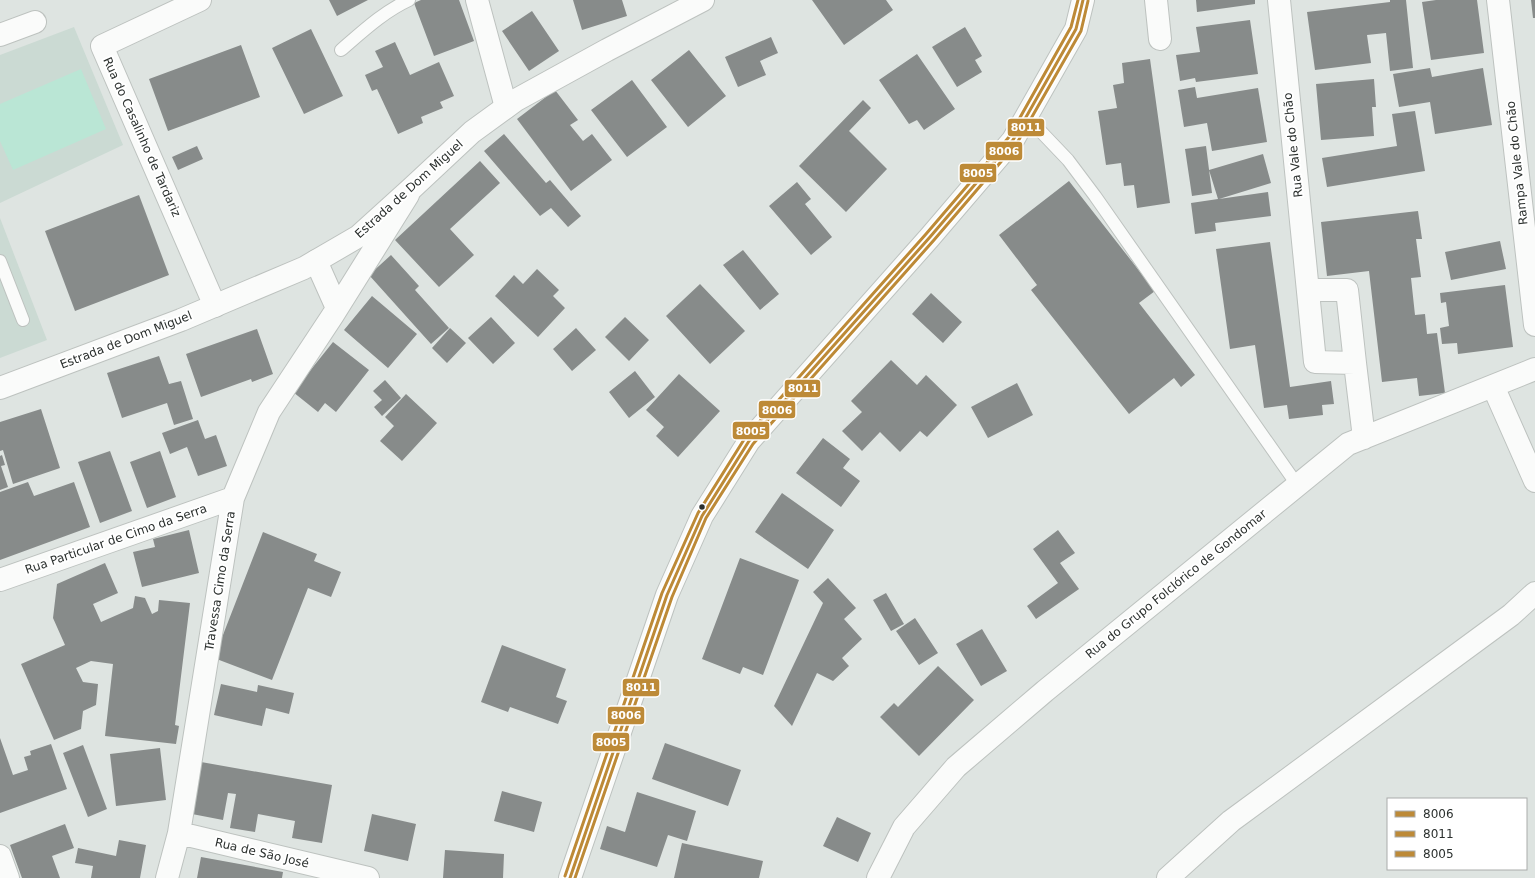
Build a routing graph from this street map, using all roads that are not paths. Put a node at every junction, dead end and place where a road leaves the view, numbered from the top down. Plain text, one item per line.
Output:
1 (200, 0) edge
2 (409, 0) edge
3 (477, 0) edge
4 (704, 0) edge
5 (1083, 0) edge
6 (1156, 0) edge
7 (1279, 0) edge
8 (1498, 0) edge
9 (35, 22) dead end
10 (0, 35) edge
11 (1160, 39) dead end
12 (340, 50) dead end
13 (506, 107) junction
14 (1026, 116) junction
15 (412, 188) junction
16 (0, 261) edge
17 (316, 261) junction
18 (1308, 290) junction
19 (216, 306) junction
20 (338, 308) junction
21 (23, 320) dead end
22 (1535, 325) edge
23 (1355, 363) junction
24 (1535, 369) edge
25 (1493, 386) junction
26 (0, 388) edge
27 (1364, 438) junction
28 (1535, 482) edge
29 (1298, 486) junction
30 (233, 498) junction
31 (0, 580) edge
32 (1535, 593) edge
33 (179, 833) junction
34 (0, 856) edge
35 (8, 878) edge
36 (167, 878) edge
37 (368, 878) edge
38 (570, 878) edge
39 (878, 878) edge
40 (1168, 878) edge

1 - 19 street, Rua do Casalinho de Tardariz
2 - 12 lane
3 - 13 street
4 - 13 street, Estrada de Dom Miguel
5 - 14 street
6 - 11 street
7 - 18 street, Rua Vale do Chão
8 - 22 street, Rampa Vale do Chão
9 - 10 street
13 - 15 street, Estrada de Dom Miguel
14 - 29 lane
14 - 38 street
15 - 17 street, Estrada de Dom Miguel
15 - 20 street, Travessa Cimo da Serra
16 - 21 lane
17 - 19 street, Estrada de Dom Miguel
17 - 20 street
18 - 23 street, Rua Vale do Chão
18 - 23 street
19 - 26 street, Estrada de Dom Miguel
20 - 30 street, Travessa Cimo da Serra
23 - 27 street
24 - 25 street, Rua do Grupo Folclórico de Gondomar
25 - 27 street, Rua do Grupo Folclórico de Gondomar
25 - 28 street
27 - 29 street, Rua do Grupo Folclórico de Gondomar
29 - 39 street, Rua do Grupo Folclórico de Gondomar
30 - 31 street, Rua Particular de Cimo da Serra
30 - 33 street, Travessa Cimo da Serra
32 - 40 street
33 - 36 street, Travessa Cimo da Serra
33 - 37 street, Rua de São José
34 - 35 street

